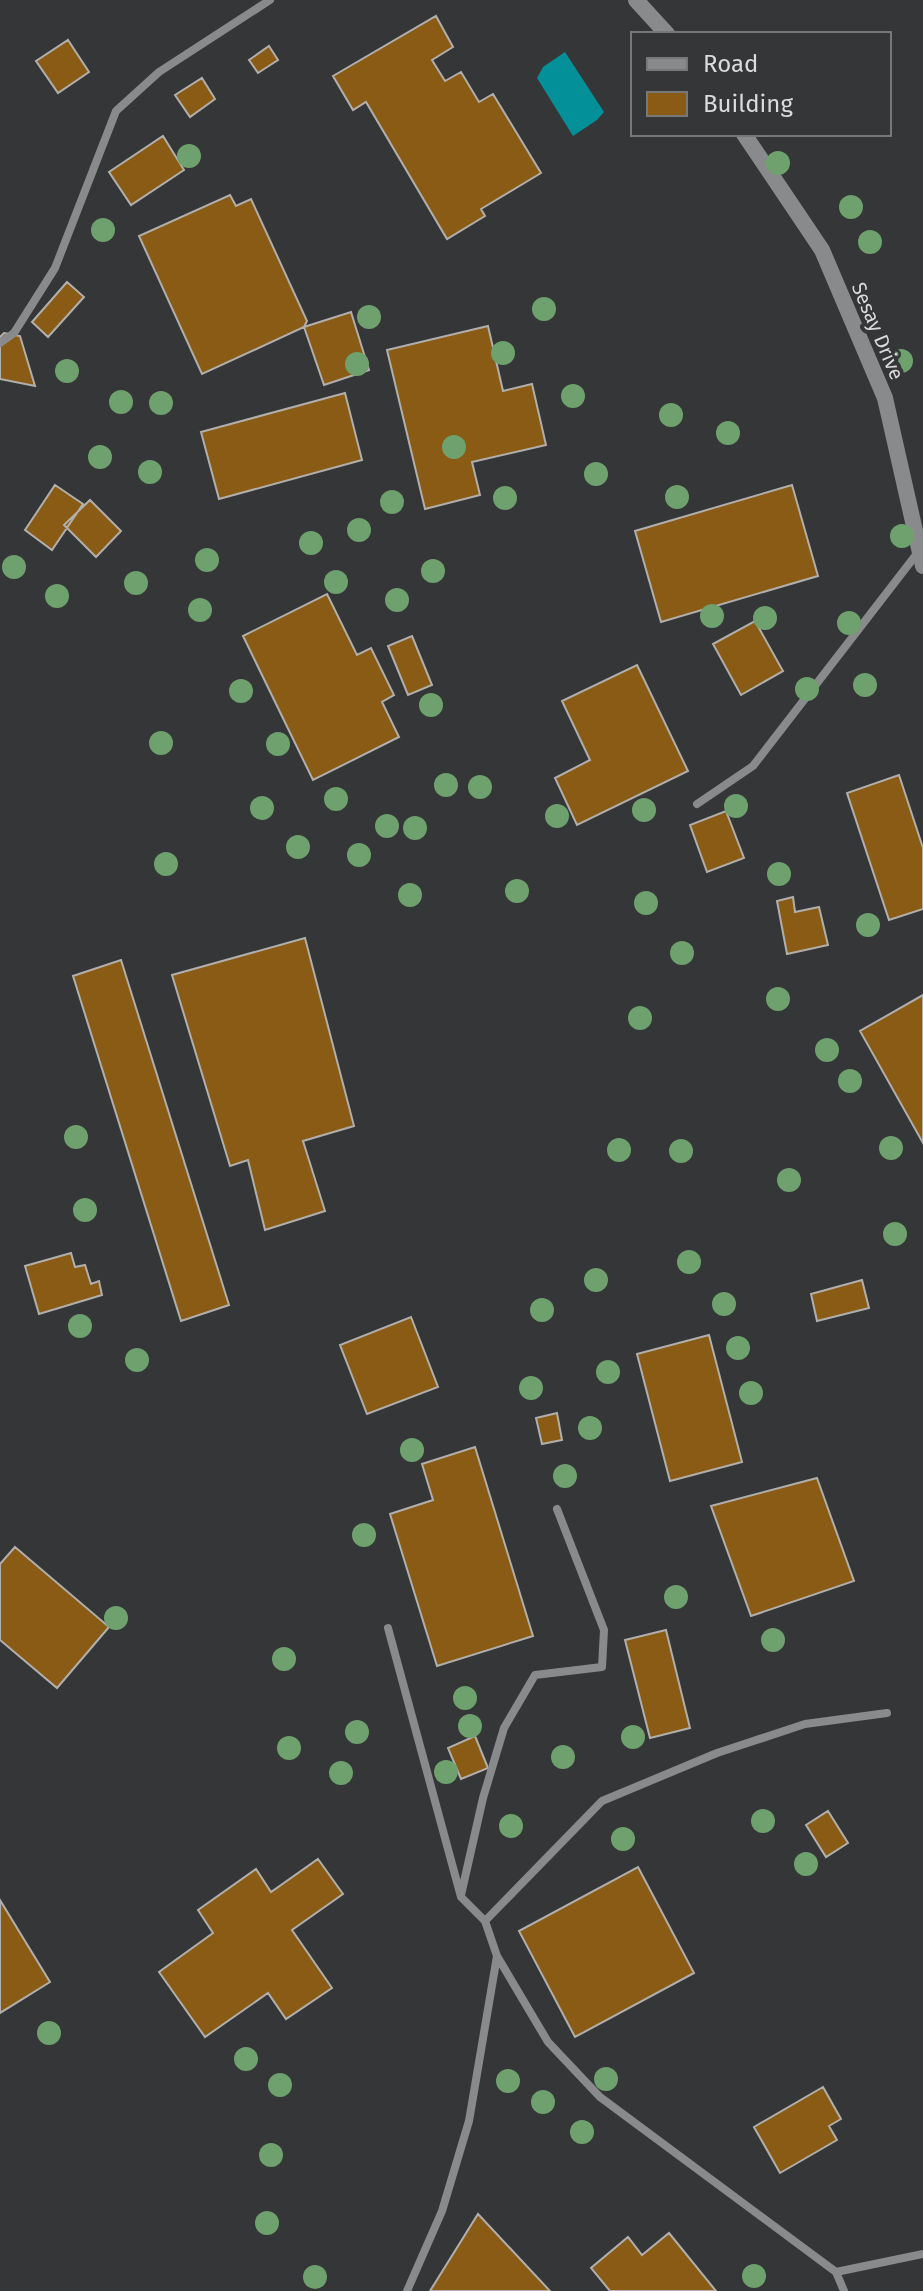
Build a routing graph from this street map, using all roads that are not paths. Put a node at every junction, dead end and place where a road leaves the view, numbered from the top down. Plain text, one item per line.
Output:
1 (270, 0) edge
2 (636, 0) edge
3 (665, 32) edge
4 (745, 136) edge
5 (0, 343) edge
6 (921, 558) edge
7 (697, 804) dead end
8 (557, 1509) dead end
9 (388, 1628) dead end
10 (887, 1713) dead end
11 (461, 1897) junction
12 (485, 1921) junction
13 (497, 1956) junction
14 (923, 2254) edge
15 (836, 2272) junction
16 (407, 2291) edge
17 (844, 2291) edge

1 - 5 street
2 - 3 street
4 - 6 street, Sesay Drive
6 - 7 street
8 - 11 street
9 - 11 street
10 - 12 street
11 - 12 street
12 - 13 street
13 - 15 street
13 - 16 street
14 - 15 street
15 - 17 street

